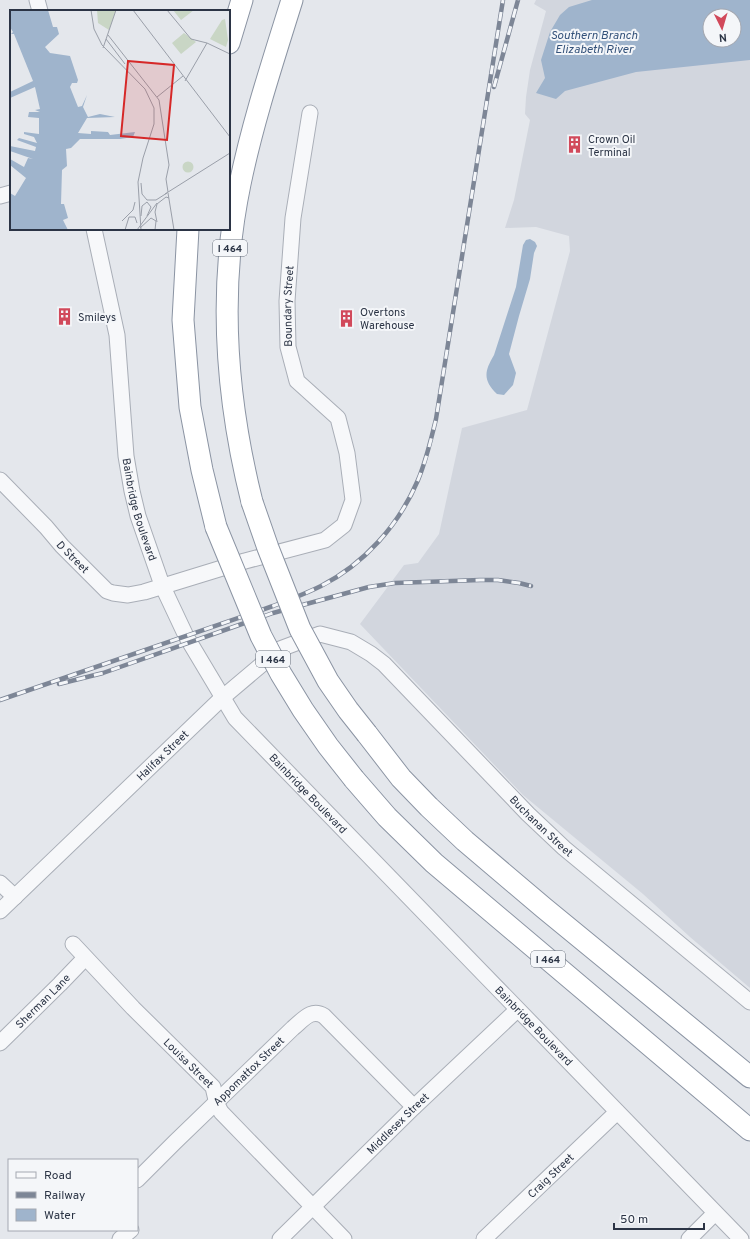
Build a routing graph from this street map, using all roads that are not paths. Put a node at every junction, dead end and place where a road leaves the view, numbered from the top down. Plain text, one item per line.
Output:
1 (37, 0) edge
2 (242, 0) edge
3 (292, 0) edge
4 (40, 10) edge
5 (230, 40) edge
6 (310, 113) dead end
7 (10, 193) edge
8 (0, 196) edge
9 (94, 230) edge
10 (188, 230) edge
11 (0, 480) edge
12 (162, 585) junction
13 (343, 640) joint
14 (222, 698) junction
15 (0, 883) edge
16 (15, 897) junction
17 (0, 911) edge
18 (74, 944) dead end
19 (85, 958) junction
20 (750, 1002) edge
21 (518, 1010) junction
22 (0, 1044) edge
23 (746, 1073) edge
24 (217, 1101) junction
25 (414, 1107) junction
26 (617, 1112) junction
27 (750, 1130) edge
28 (138, 1179) edge
29 (313, 1207) junction
30 (715, 1213) junction
31 (130, 1231) edge
32 (120, 1239) edge
33 (280, 1239) edge
34 (344, 1239) edge
35 (484, 1239) edge
36 (689, 1239) edge
37 (741, 1239) edge

1 - 4 street
2 - 5 highway
3 - 23 highway, I 464, bridge
6 - 12 street, Boundary Street
7 - 8 street
9 - 12 street, Bainbridge Boulevard
10 - 27 highway, I 464, bridge
11 - 12 street, D Street
12 - 14 street, Bainbridge Boulevard
13 - 14 street, Halifax Street
13 - 20 street, Buchanan Street
14 - 16 street, Halifax Street
14 - 21 street, Bainbridge Boulevard
15 - 16 street
16 - 17 street, Halifax Street
18 - 19 street, Louisa Street
19 - 22 street, Sherman Lane
19 - 24 street, Louisa Street
21 - 25 street, Middlesex Street
21 - 26 street, Bainbridge Boulevard
24 - 25 street, Appomattox Street
24 - 28 street, Appomattox Street
24 - 29 street, Louisa Street
25 - 29 street, Middlesex Street
26 - 30 street, Bainbridge Boulevard
26 - 35 street, Craig Street
29 - 33 street, Middlesex Street
29 - 34 street, Louisa Street
30 - 36 street
30 - 37 street, Bainbridge Boulevard
31 - 32 street

